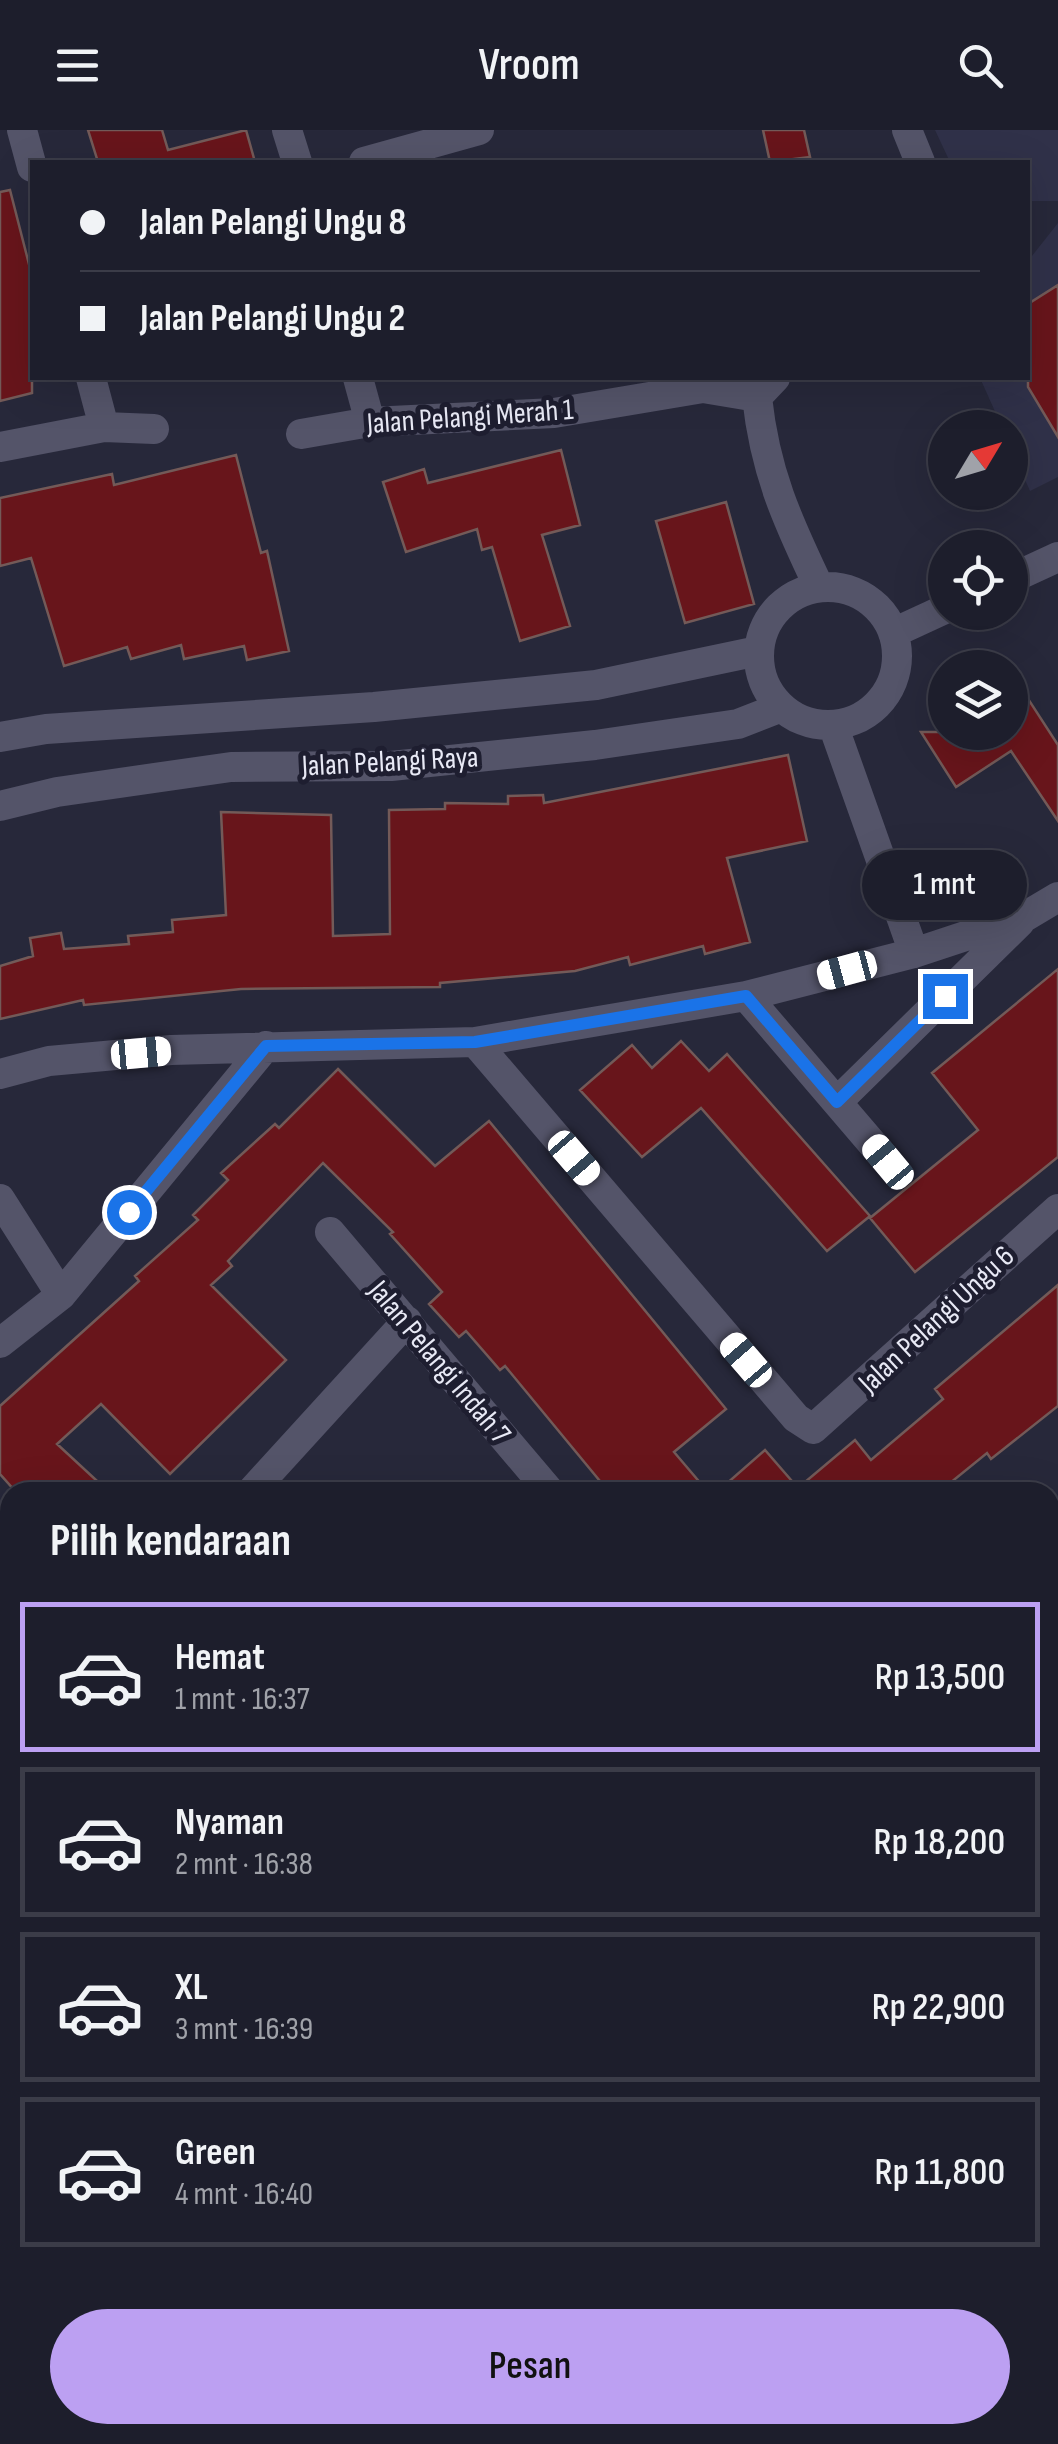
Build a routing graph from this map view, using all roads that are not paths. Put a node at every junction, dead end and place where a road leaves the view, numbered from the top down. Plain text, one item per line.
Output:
1 (22, 130) edge
2 (288, 130) edge
3 (480, 130) edge
4 (907, 130) edge
5 (30, 160) edge
6 (296, 160) edge
7 (371, 160) edge
8 (919, 160) edge
9 (92, 380) edge
10 (359, 380) edge
11 (766, 387) edge
12 (370, 422) junction
13 (104, 427) junction
14 (154, 429) dead end
15 (301, 434) dead end
16 (0, 447) edge
17 (1058, 558) edge
18 (1028, 571) edge
19 (819, 588) junction
20 (928, 617) edge
21 (893, 633) junction
22 (758, 651) junction
23 (780, 708) junction
24 (834, 725) junction
25 (0, 737) edge
26 (0, 806) edge
27 (1058, 897) edge
28 (1026, 916) junction
29 (914, 953) junction
30 (746, 996) junction
31 (475, 1042) junction
32 (266, 1046) junction
33 (0, 1074) edge
34 (837, 1102) junction
35 (888, 1162) dead end
36 (0, 1199) edge
37 (1058, 1209) edge
38 (330, 1232) dead end
39 (60, 1295) junction
40 (408, 1321) junction
41 (0, 1342) edge
42 (260, 1482) edge
43 (542, 1482) edge

1 - 5 street
2 - 6 street
3 - 7 street
4 - 8 street
9 - 13 street
10 - 12 street
11 - 12 street, Jalan Pelangi Merah 1
11 - 19 street, Jalan Pelangi Merah 1
12 - 15 street, Jalan Pelangi Merah 1
13 - 14 street
13 - 16 street
17 - 18 street
19 - 21 street
19 - 22 street
20 - 21 street
21 - 24 street
22 - 23 street
22 - 25 street, Jalan Pelangi Raya
23 - 24 street
23 - 26 street, Jalan Pelangi Raya
24 - 29 street
27 - 28 street
28 - 29 street
28 - 34 street
29 - 30 street
30 - 31 street
30 - 34 street
31 - 32 street
31 - 37 street, Jalan Pelangi Ungu 6
32 - 33 street
32 - 39 street
34 - 35 street
36 - 39 street
38 - 40 street, Jalan Pelangi Indah 7
39 - 41 street
40 - 42 street
40 - 43 street, Jalan Pelangi Indah 7

